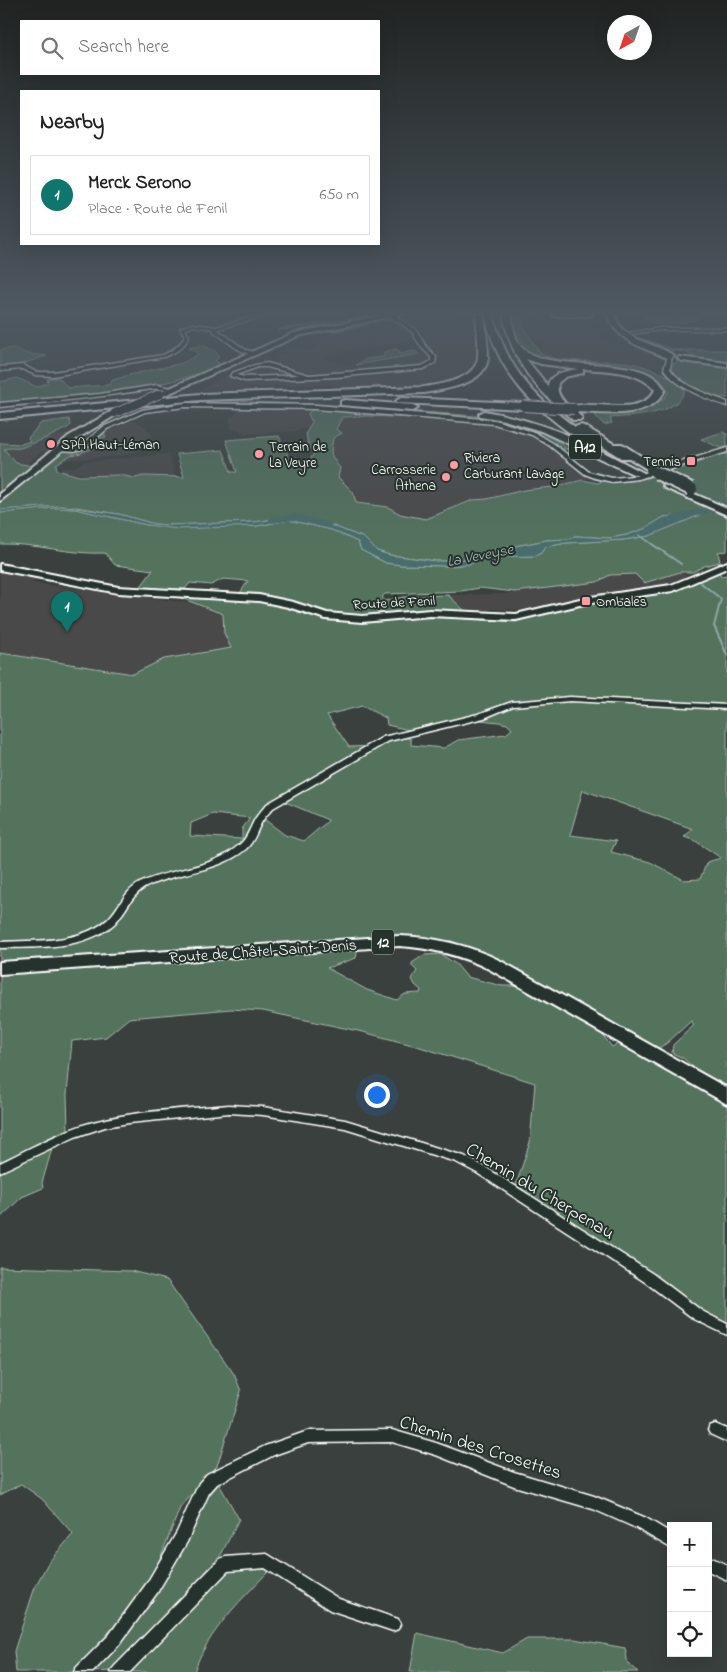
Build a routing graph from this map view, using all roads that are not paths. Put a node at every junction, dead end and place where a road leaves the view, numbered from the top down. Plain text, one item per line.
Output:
1 (125, 392) edge
2 (165, 392) edge
3 (395, 392) edge
4 (519, 392) edge
5 (528, 392) edge
6 (537, 392) edge
7 (548, 392) edge
8 (553, 392) edge
9 (652, 392) edge
10 (660, 392) edge
11 (700, 392) edge
12 (256, 396) junction
13 (559, 402) junction
14 (727, 404) edge
15 (0, 405) edge
16 (572, 407) junction
17 (0, 418) edge
18 (59, 448) junction
19 (727, 450) edge
20 (646, 471) junction
21 (669, 486) joint
22 (691, 489) joint
23 (0, 498) edge
24 (727, 504) edge
25 (727, 512) edge
26 (727, 565) edge
27 (0, 567) edge
28 (727, 707) edge
29 (0, 945) edge
30 (0, 968) edge
31 (727, 1097) edge
32 (0, 1168) edge
33 (727, 1330) edge
34 (667, 1539) edge
35 (712, 1565) edge
36 (727, 1573) edge
37 (393, 1624) dead end
38 (82, 1672) edge
39 (119, 1672) edge

1 - 15 street
2 - 18 street, bridge
3 - 12 highway, A12
4 - 20 highway
5 - 20 highway
6 - 20 highway
7 - 13 highway
8 - 13 highway, A12
9 - 16 highway, A12
10 - 16 highway, A12
11 - 14 street
12 - 16 highway, A12, bridge
12 - 17 highway, A12
12 - 20 highway, A12
13 - 20 highway
18 - 19 street
18 - 23 street
20 - 21 highway
20 - 22 highway, bridge
21 - 25 highway
22 - 24 highway
26 - 27 street, Route de Fenil
28 - 29 street
30 - 31 main road, Route de Châtel-Saint-Denis / 12
32 - 33 street, Chemin du Cherpenau
34 - 38 street, Chemin des Crosettes
35 - 36 street
37 - 39 street

